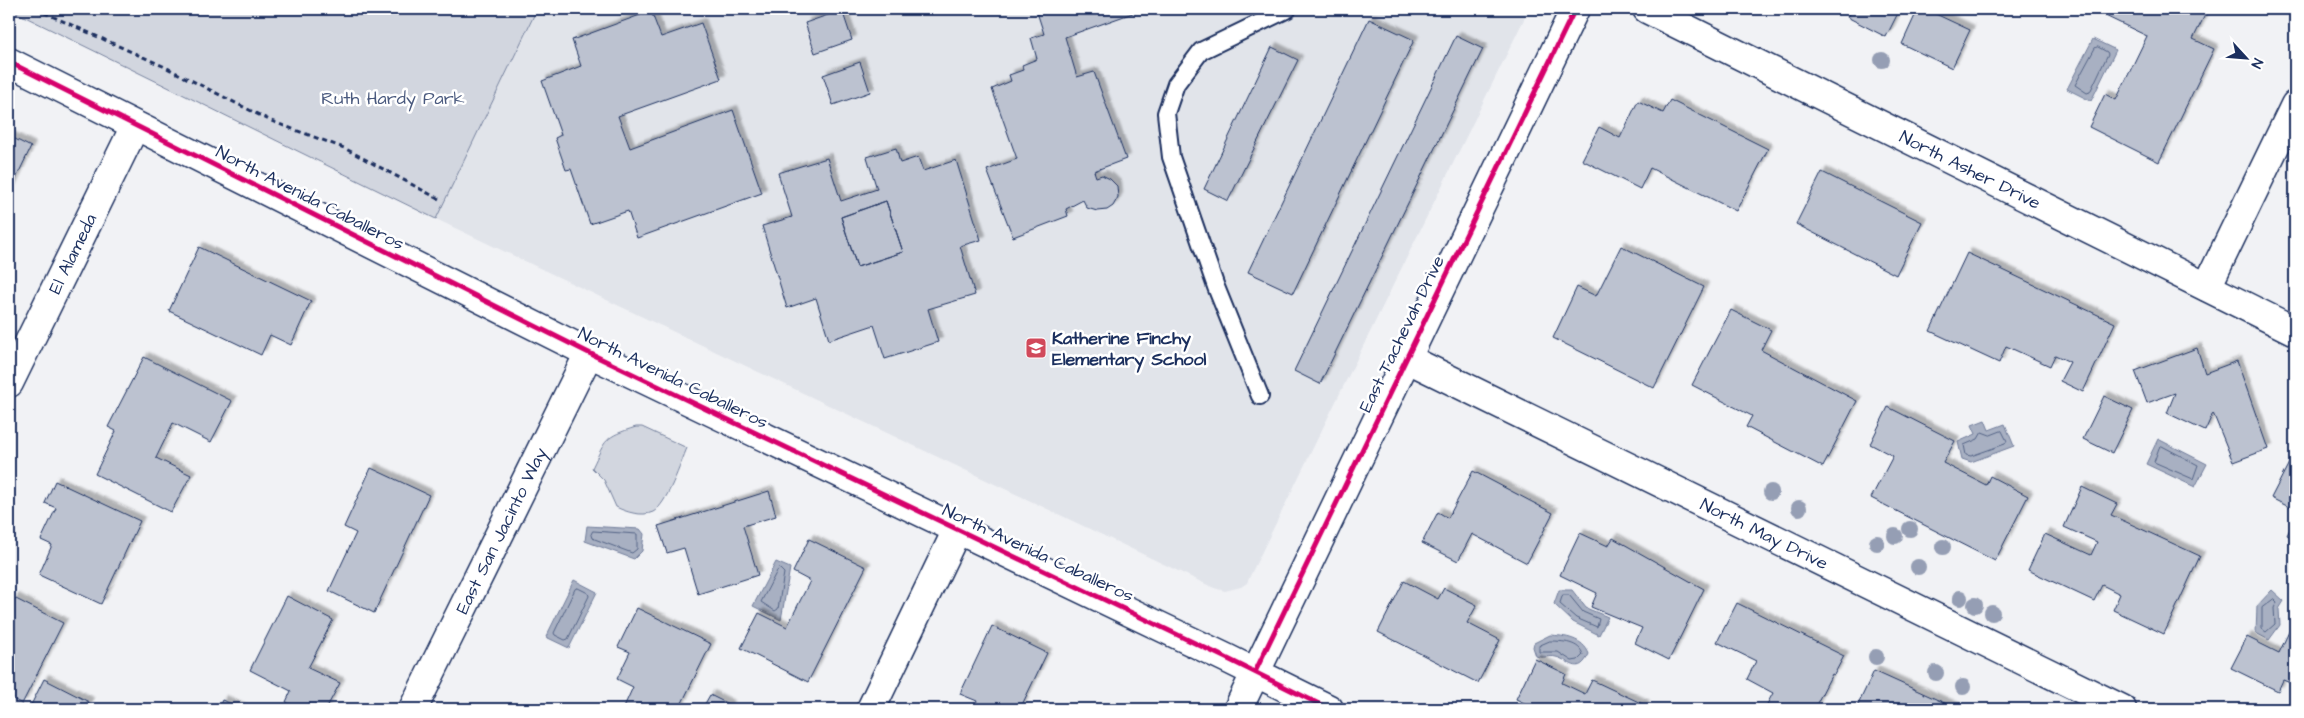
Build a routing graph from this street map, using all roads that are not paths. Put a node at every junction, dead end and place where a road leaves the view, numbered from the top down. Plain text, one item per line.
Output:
1 (1288, 9) edge
2 (1575, 9) edge
3 (1647, 9) edge
4 (9, 62) edge
5 (2295, 105) edge
6 (135, 126) junction
7 (2207, 287) junction
8 (2295, 331) edge
9 (589, 353) junction
10 (1406, 358) junction
11 (9, 383) edge
12 (1260, 396) dead end
13 (957, 530) junction
14 (1255, 672) junction
15 (413, 709) edge
16 (871, 709) edge
17 (1238, 709) edge
18 (1329, 709) edge
19 (2122, 709) edge

1 - 12 lane
2 - 10 street, East Tachevah Drive
3 - 7 street, North Asher Drive
4 - 6 street, North Avenida Caballeros
5 - 7 street
6 - 9 street, North Avenida Caballeros
6 - 11 street, El Alameda
7 - 8 street, North Asher Drive
9 - 13 street, North Avenida Caballeros
9 - 15 street, East San Jacinto Way
10 - 14 street, East Tachevah Drive
10 - 19 street, North May Drive
13 - 14 street, North Avenida Caballeros
13 - 16 street
14 - 17 street, East Tachevah Drive
14 - 18 street, North Avenida Caballeros

